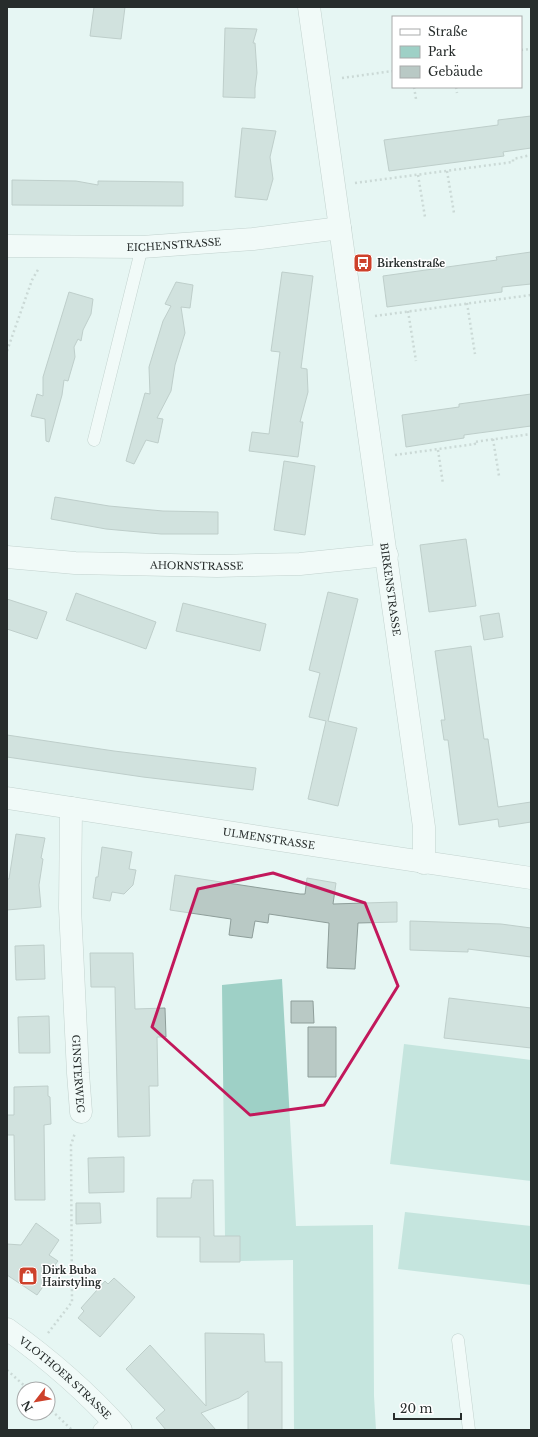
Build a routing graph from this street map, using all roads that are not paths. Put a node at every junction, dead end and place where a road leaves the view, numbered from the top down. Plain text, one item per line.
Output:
1 (310, 7) edge
2 (340, 228) junction
3 (7, 246) edge
4 (142, 247) junction
5 (94, 440) dead end
6 (387, 555) junction
7 (7, 556) edge
8 (7, 798) edge
9 (71, 808) junction
10 (424, 863) junction
11 (531, 878) edge
12 (81, 1112) road end
13 (7, 1329) edge
14 (458, 1340) dead end
15 (110, 1426) edge
16 (469, 1430) edge

1 - 2 street, BIRKENSTRASSE
2 - 4 street, EICHENSTRASSE
2 - 6 street, BIRKENSTRASSE
3 - 4 street, EICHENSTRASSE
4 - 5 lane
6 - 7 street, AHORNSTRASSE
6 - 10 street, BIRKENSTRASSE
8 - 9 street, ULMENSTRASSE
9 - 10 street, ULMENSTRASSE
9 - 12 street, GINSTERWEG
10 - 11 street, ULMENSTRASSE
13 - 15 street, VLOTHOER STRASSE
14 - 16 lane

